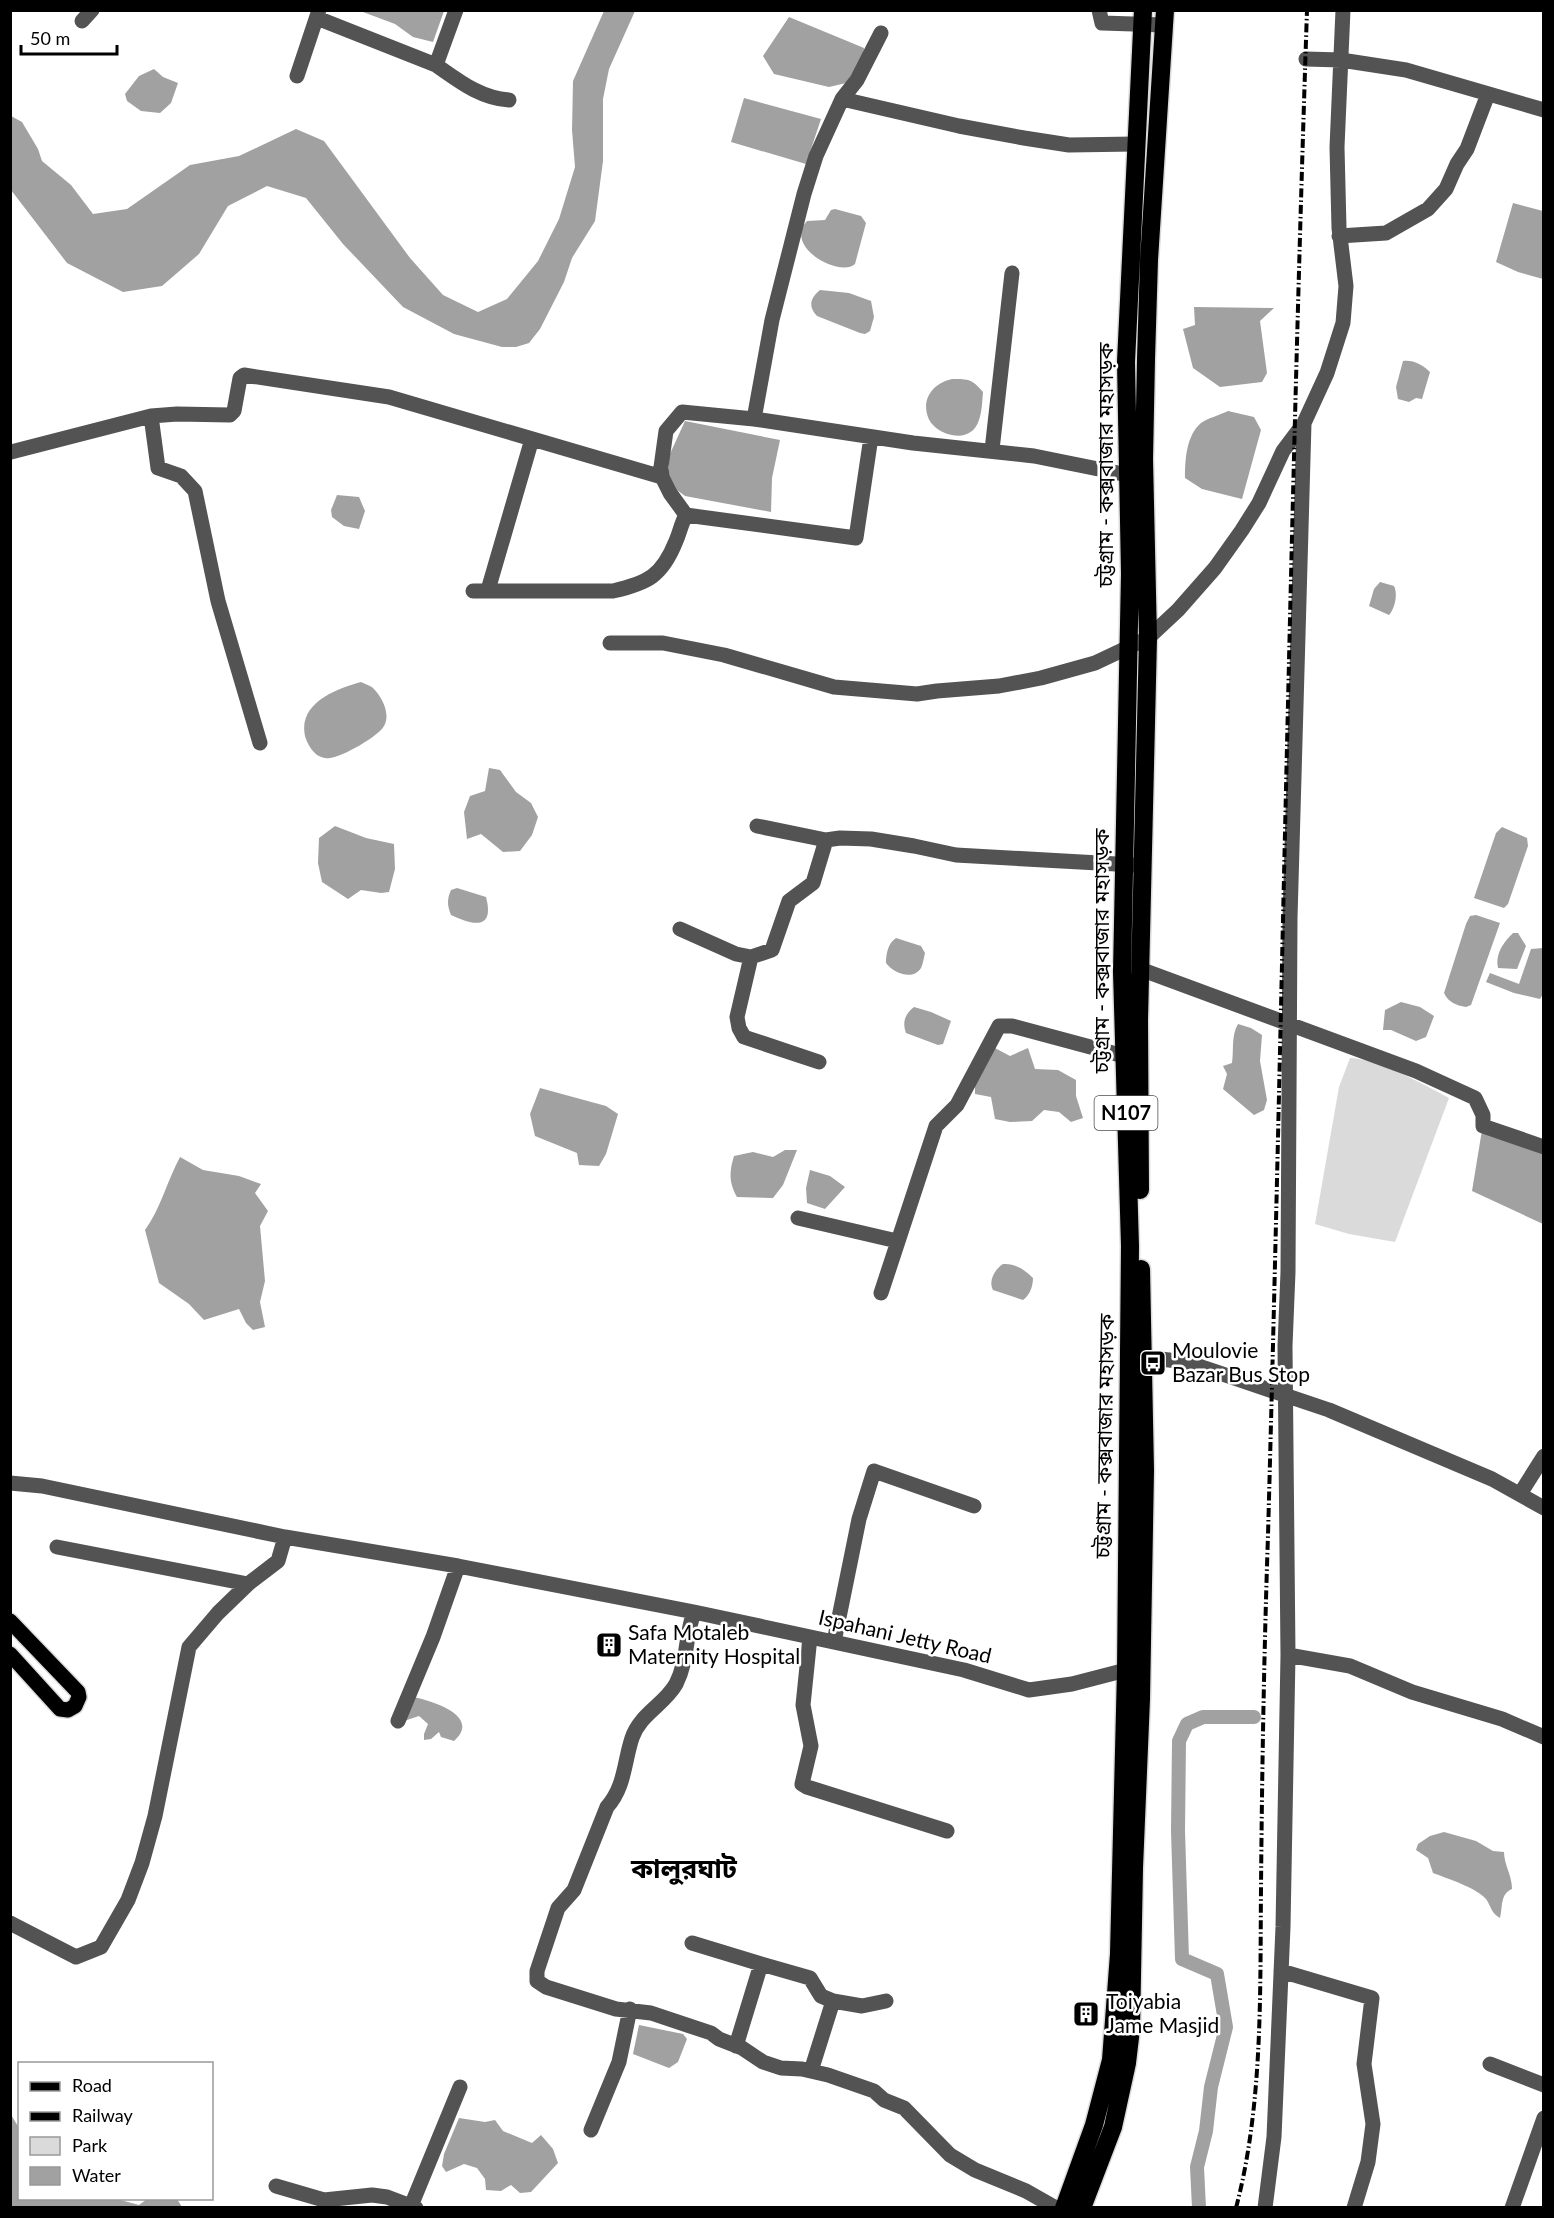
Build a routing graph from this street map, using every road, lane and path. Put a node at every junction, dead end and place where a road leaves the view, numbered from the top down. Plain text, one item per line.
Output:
1 (456, 10) edge
2 (1099, 10) edge
3 (1343, 10) edge
4 (318, 14) edge
5 (1142, 17) edge
6 (1164, 18) edge
7 (881, 33) dead end
8 (1306, 59) dead end
9 (1341, 60) junction
10 (436, 65) junction
11 (297, 76) dead end
12 (1488, 94) junction
13 (842, 99) junction
14 (509, 100) dead end
15 (1544, 110) edge
16 (1135, 144) junction
17 (1339, 236) junction
18 (1012, 273) dead end
19 (151, 416) junction
20 (754, 419) junction
21 (1304, 423) junction
22 (871, 437) junction
23 (532, 439) junction
24 (992, 450) junction
25 (11, 452) edge
26 (1128, 475) junction
27 (662, 477) junction
28 (686, 515) junction
29 (1148, 638) junction
30 (610, 643) dead end
31 (1128, 648) junction
32 (260, 742) dead end
33 (757, 826) dead end
34 (826, 840) junction
35 (1124, 864) junction
36 (1143, 865) junction
37 (680, 929) dead end
38 (751, 957) junction
39 (1140, 969) junction
40 (1288, 1025) junction
41 (1124, 1056) junction
42 (819, 1062) dead end
43 (1544, 1147) edge
44 (798, 1218) dead end
45 (897, 1241) junction
46 (881, 1293) dead end
47 (1136, 1356) junction
48 (1285, 1394) junction
49 (1544, 1456) edge
50 (10, 1483) edge
51 (1520, 1494) junction
52 (974, 1506) dead end
53 (1544, 1508) edge
54 (285, 1537) junction
55 (57, 1547) dead end
56 (458, 1566) junction
57 (248, 1584) junction
58 (694, 1612) junction
59 (10, 1621) edge
60 (810, 1637) junction
61 (834, 1642) junction
62 (10, 1654) edge
63 (1288, 1655) junction
64 (1134, 1670) junction
65 (398, 1721) dead end
66 (1544, 1737) edge
67 (947, 1831) dead end
68 (10, 1923) edge
69 (692, 1943) dead end
70 (760, 1964) junction
71 (1281, 1971) junction
72 (833, 2001) junction
73 (886, 2001) dead end
74 (630, 2009) junction
75 (736, 2046) junction
76 (1490, 2064) dead end
77 (811, 2071) junction
78 (1544, 2085) edge
79 (460, 2087) dead end
80 (1544, 2118) edge
81 (591, 2130) dead end
82 (276, 2186) dead end
83 (413, 2207) edge
84 (1056, 2208) edge
85 (1064, 2208) edge
86 (1082, 2208) edge
87 (1265, 2208) edge
88 (1354, 2208) edge
89 (1512, 2208) edge

1 - 10 street
2 - 5 street
3 - 9 street
4 - 10 street
4 - 11 street
5 - 6 street
5 - 16 highway, চট্টগ্রাম - কক্সবাজার মহাসড়ক / N107
6 - 29 highway, চট্টগ্রাম - কক্সবাজার মহাসড়ক / N107
7 - 13 street
8 - 9 street
9 - 12 street
9 - 17 street
10 - 14 street
12 - 15 street
12 - 17 street
13 - 16 street
13 - 20 street
16 - 26 highway, চট্টগ্রাম - কক্সবাজার মহাসড়ক / N107
17 - 21 street
18 - 24 street
19 - 23 street
19 - 25 street
19 - 32 street
20 - 22 street
20 - 27 street
21 - 29 street
21 - 40 street
22 - 24 street
22 - 28 street
23 - 27 street
23 - 28 street
24 - 26 street
26 - 31 highway, চট্টগ্রাম - কক্সবাজার মহাসড়ক / N107
27 - 28 street
29 - 31 street
29 - 36 highway, চট্টগ্রাম - কক্সবাজার মহাসড়ক / N107
30 - 31 street
31 - 35 highway, চট্টগ্রাম - কক্সবাজার মহাসড়ক / N107
33 - 34 street
34 - 35 street
34 - 38 street
35 - 36 street
35 - 41 highway, চট্টগ্রাম - কক্সবাজার মহাসড়ক / N107
36 - 39 highway, চট্টগ্রাম - কক্সবাজার মহাসড়ক / N107
37 - 38 street
38 - 42 street
39 - 40 street
39 - 47 highway, চট্টগ্রাম - কক্সবাজার মহাসড়ক / N107
40 - 43 street
40 - 48 street
41 - 45 street
41 - 47 highway, চট্টগ্রাম - কক্সবাজার মহাসড়ক / N107
44 - 45 street
45 - 46 street
47 - 48 street
47 - 64 highway, চট্টগ্রাম - কক্সবাজার মহাসড়ক / N107
48 - 51 street
48 - 63 street
49 - 51 street
50 - 54 street, Ispahani Jetty Road
51 - 53 street
52 - 61 street
54 - 56 street, Ispahani Jetty Road
54 - 57 street
55 - 57 street
56 - 58 street, Ispahani Jetty Road
56 - 65 street
57 - 68 street
58 - 60 street, Ispahani Jetty Road
58 - 74 street
59 - 62 main road
60 - 61 street, Ispahani Jetty Road
60 - 67 street
61 - 64 street, Ispahani Jetty Road
63 - 66 street
63 - 71 street
64 - 85 highway, চট্টগ্রাম - কক্সবাজার মহাসড়ক / N107
64 - 86 highway, চট্টগ্রাম - কক্সবাজার মহাসড়ক / N107
69 - 70 street
70 - 72 street
70 - 75 street
71 - 87 street
71 - 88 street
72 - 73 street
72 - 77 street
74 - 75 street
74 - 81 street
75 - 77 street
76 - 78 street
77 - 84 street
79 - 83 street
80 - 89 street
82 - 83 street

